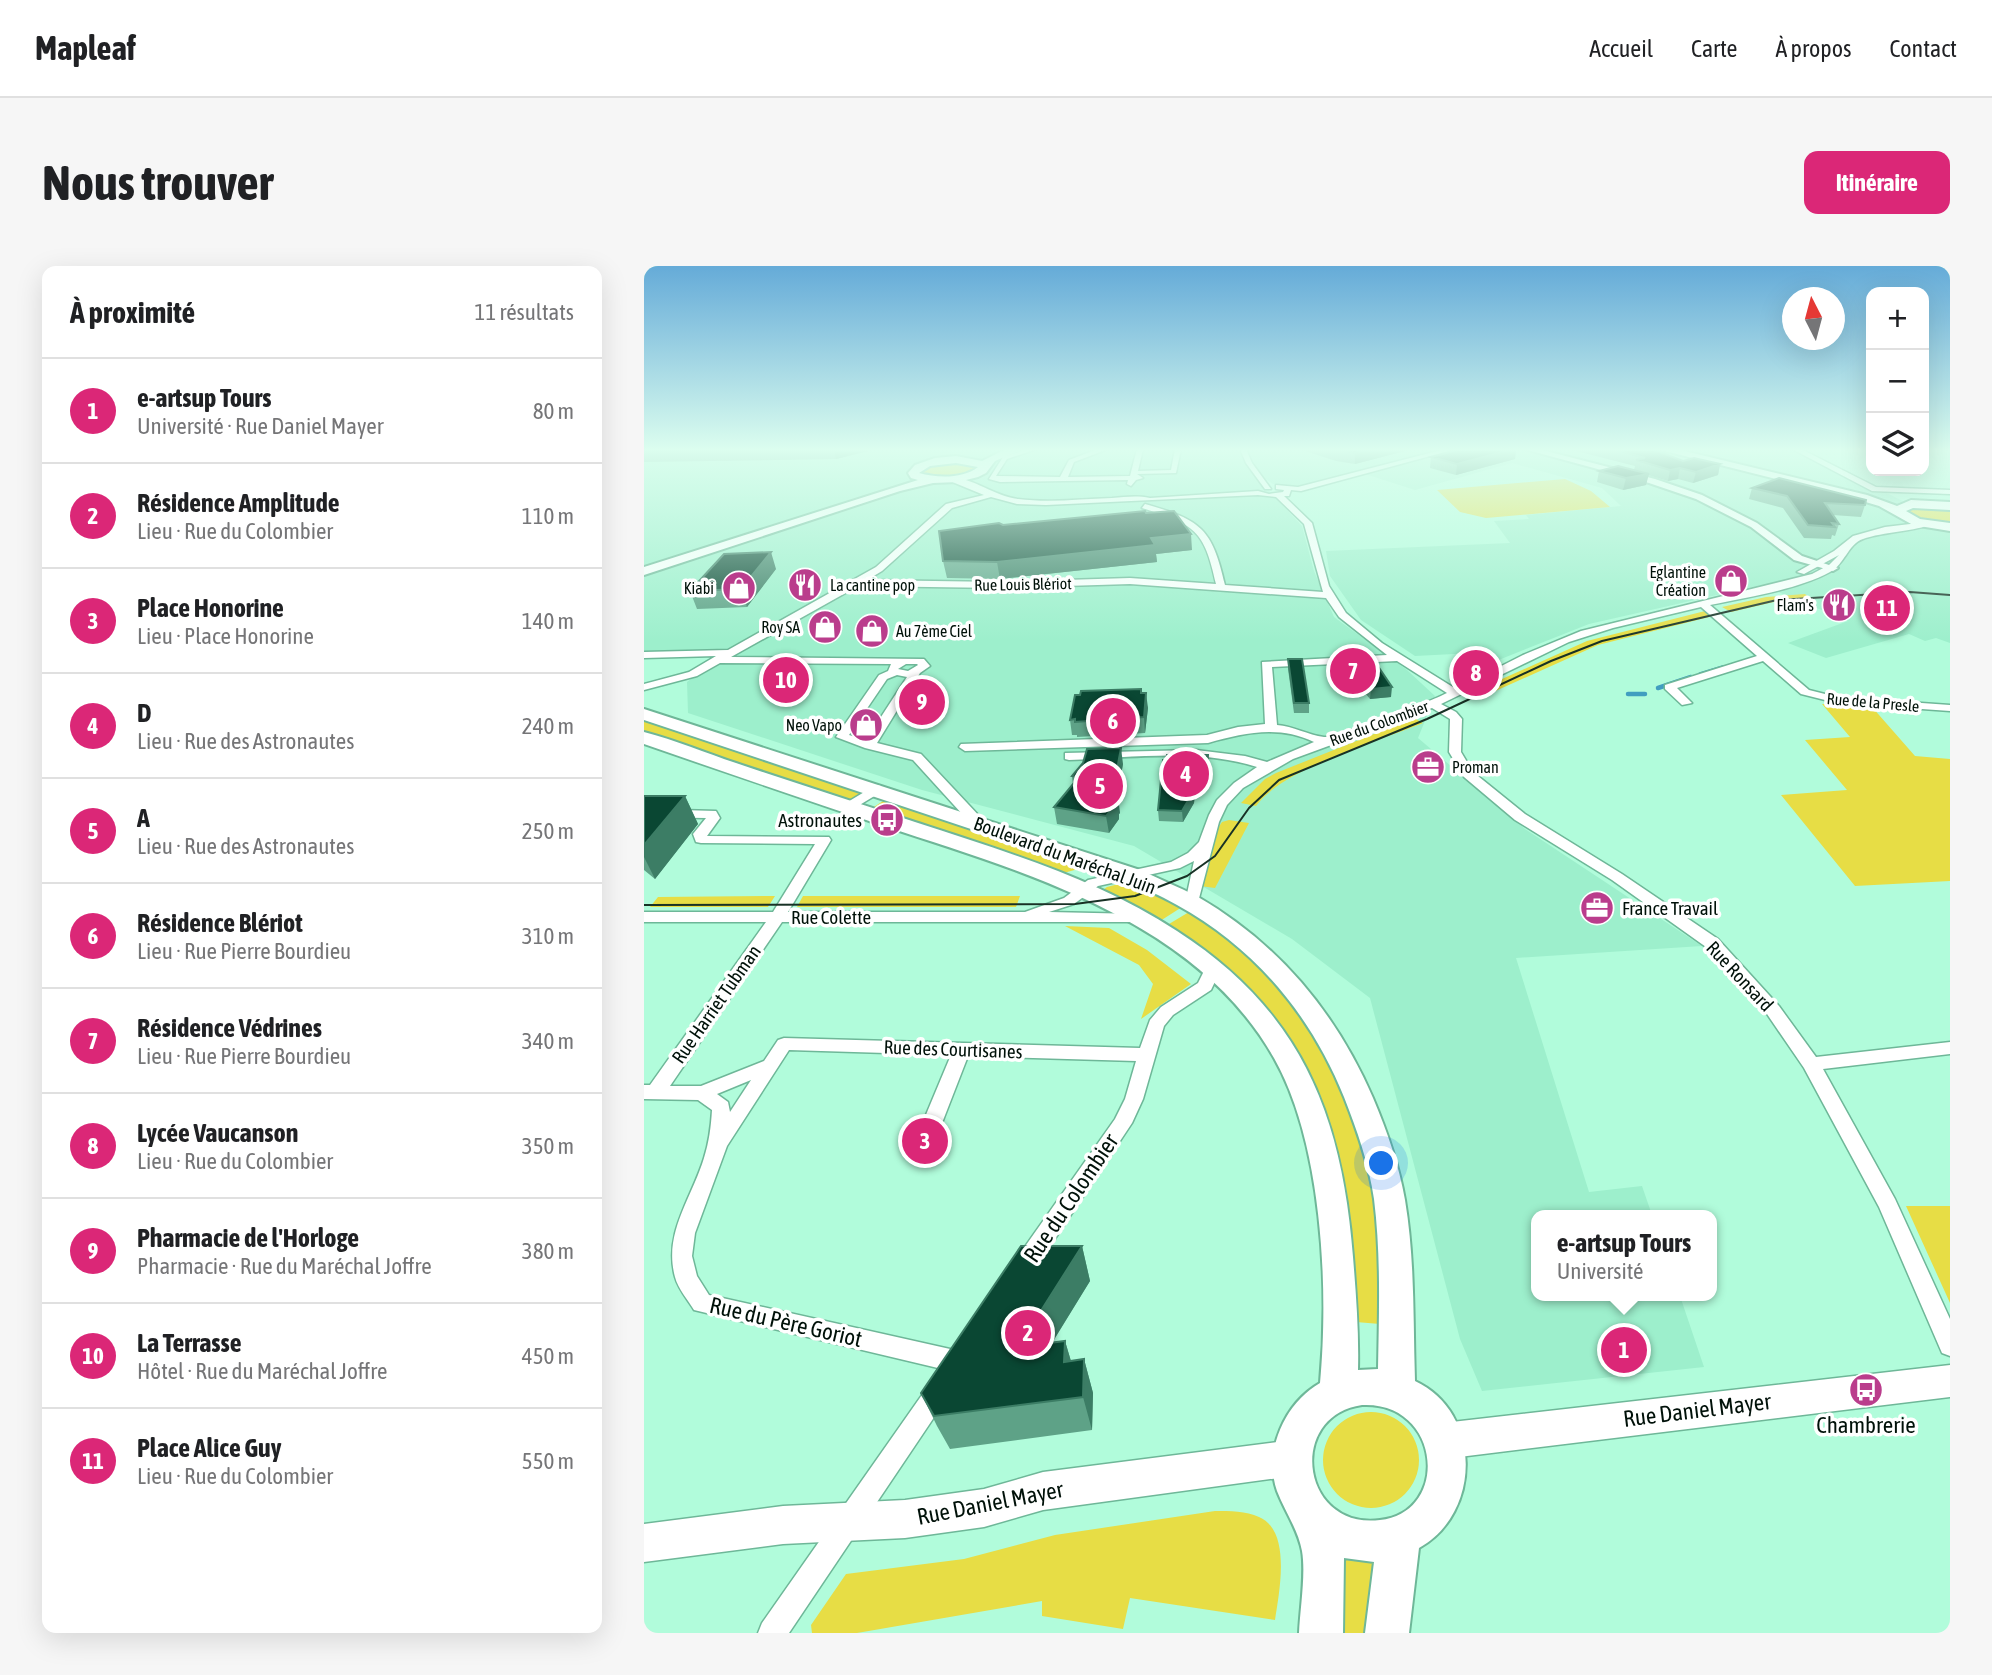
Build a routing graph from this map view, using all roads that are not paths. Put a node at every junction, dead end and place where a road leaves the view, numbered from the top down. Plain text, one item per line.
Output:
1 (814, 513) edge
2 (819, 513) edge
3 (941, 513) edge
4 (1171, 513) edge
5 (1297, 513) edge
6 (1731, 513) edge
7 (1901, 514) joint
8 (1927, 524) junction
9 (1950, 527) edge
10 (1885, 529) junction
11 (1849, 544) junction
12 (1818, 562) junction
13 (1836, 566) junction
14 (644, 569) edge
15 (856, 583) junction
16 (1786, 584) junction
17 (1221, 586) junction
18 (1330, 595) junction
19 (1704, 604) junction
20 (733, 653) junction
21 (644, 655) edge
22 (1764, 657) junction
23 (1399, 658) junction
24 (721, 660) junction
25 (897, 667) junction
26 (644, 687) edge
27 (1453, 692) junction
28 (1686, 703) dead end
29 (1432, 704) junction
30 (1950, 708) edge
31 (644, 714) edge
32 (1271, 728) junction
33 (644, 738) edge
34 (1327, 743) junction
35 (869, 745) junction
36 (965, 747) dead end
37 (1069, 756) dead end
38 (1266, 766) junction
39 (876, 789) junction
40 (848, 806) junction
41 (644, 813) edge
42 (978, 823) junction
43 (1205, 844) junction
44 (1132, 875) junction
45 (1083, 892) junction
46 (1192, 904) junction
47 (644, 917) edge
48 (777, 917) junction
49 (1019, 917) junction
50 (1134, 917) junction
51 (1213, 969) junction
52 (1950, 1048) edge
53 (962, 1049) junction
54 (1146, 1055) junction
55 (772, 1064) junction
56 (1811, 1064) junction
57 (650, 1092) edge
58 (702, 1093) junction
59 (925, 1141) dead end
60 (716, 1148) junction
61 (1019, 1275) edge
62 (974, 1340) edge
63 (1950, 1345) edge
64 (959, 1362) junction
65 (1950, 1381) edge
66 (1338, 1391) junction
67 (1397, 1391) junction
68 (1443, 1441) junction
69 (1293, 1458) junction
70 (1310, 1510) junction
71 (849, 1521) junction
72 (1400, 1538) junction
73 (644, 1543) edge
74 (772, 1633) edge
75 (1321, 1633) edge
76 (1387, 1633) edge

1 - 14 main road
2 - 14 main road
3 - 15 street
4 - 17 street
5 - 18 street
6 - 12 street
7 - 8 main road
7 - 10 street, Rue du Colombier
8 - 9 main road
8 - 10 street, Rue du Colombier
10 - 11 street, Rue du Colombier
11 - 12 street, Rue du Colombier
11 - 13 street
12 - 13 street
12 - 16 street, Rue du Colombier
13 - 16 street, Rue du Colombier
15 - 17 street, Rue Louis Blériot
15 - 20 street, Rue Louis Blériot
16 - 19 street, Rue du Colombier
17 - 18 street, Rue Louis Blériot
18 - 23 street
19 - 22 street, Rue de la Presle
19 - 27 street, Rue du Colombier
20 - 21 street, Rue Louis Blériot
20 - 24 street, Rue Louis Blériot
22 - 28 street
22 - 30 street, Rue de la Presle
23 - 27 street
23 - 32 street
24 - 25 street
24 - 26 street, Rue Louis Blériot
25 - 35 street
25 - 35 street
27 - 29 street, Rue du Colombier
29 - 34 street, Rue du Colombier
29 - 56 street, Rue Ronsard
31 - 39 main road, Boulevard du Maréchal Juin
32 - 34 street
32 - 36 street
33 - 40 main road, Boulevard du Maréchal Juin
34 - 38 street, Rue du Colombier
35 - 42 street
37 - 38 street
38 - 43 street, Rue du Colombier
39 - 40 street
39 - 42 main road, Boulevard du Maréchal Juin
40 - 45 main road, Boulevard du Maréchal Juin
41 - 48 street, Rue Harriet Tubman
42 - 44 main road, Boulevard du Maréchal Juin
43 - 44 street
43 - 46 street, Rue du Colombier
44 - 45 street, Rue Colette
44 - 46 main road, Boulevard du Maréchal Juin
45 - 49 street, Rue Colette
45 - 50 main road, Boulevard du Maréchal Juin
46 - 67 main road, Boulevard du Maréchal Juin
47 - 48 street, Rue Colette
48 - 49 street, Rue Colette
48 - 57 street, Rue Harriet Tubman
49 - 50 street, Rue Colette
50 - 51 main road, Boulevard du Maréchal Juin
51 - 54 street, Rue du Colombier
51 - 66 main road, Boulevard du Maréchal Juin
52 - 56 street
53 - 54 street, Rue des Courtisanes
53 - 55 street, Rue des Courtisanes
53 - 59 street
54 - 61 street, Rue du Colombier
55 - 58 street, Rue des Courtisanes
55 - 60 street, Rue des Courtisanes
56 - 63 street, Rue Ronsard
57 - 58 street
58 - 60 street, Rue du Père Goriot
60 - 64 street, Rue du Père Goriot
62 - 64 street
64 - 71 street
65 - 68 main road, Rue Daniel Mayer
66 - 67 main road
66 - 69 main road
67 - 68 main road
68 - 72 main road
69 - 70 main road
69 - 71 main road, Rue Daniel Mayer
70 - 72 main road
70 - 75 main road
71 - 73 main road, Rue Daniel Mayer
71 - 74 street
72 - 76 main road

